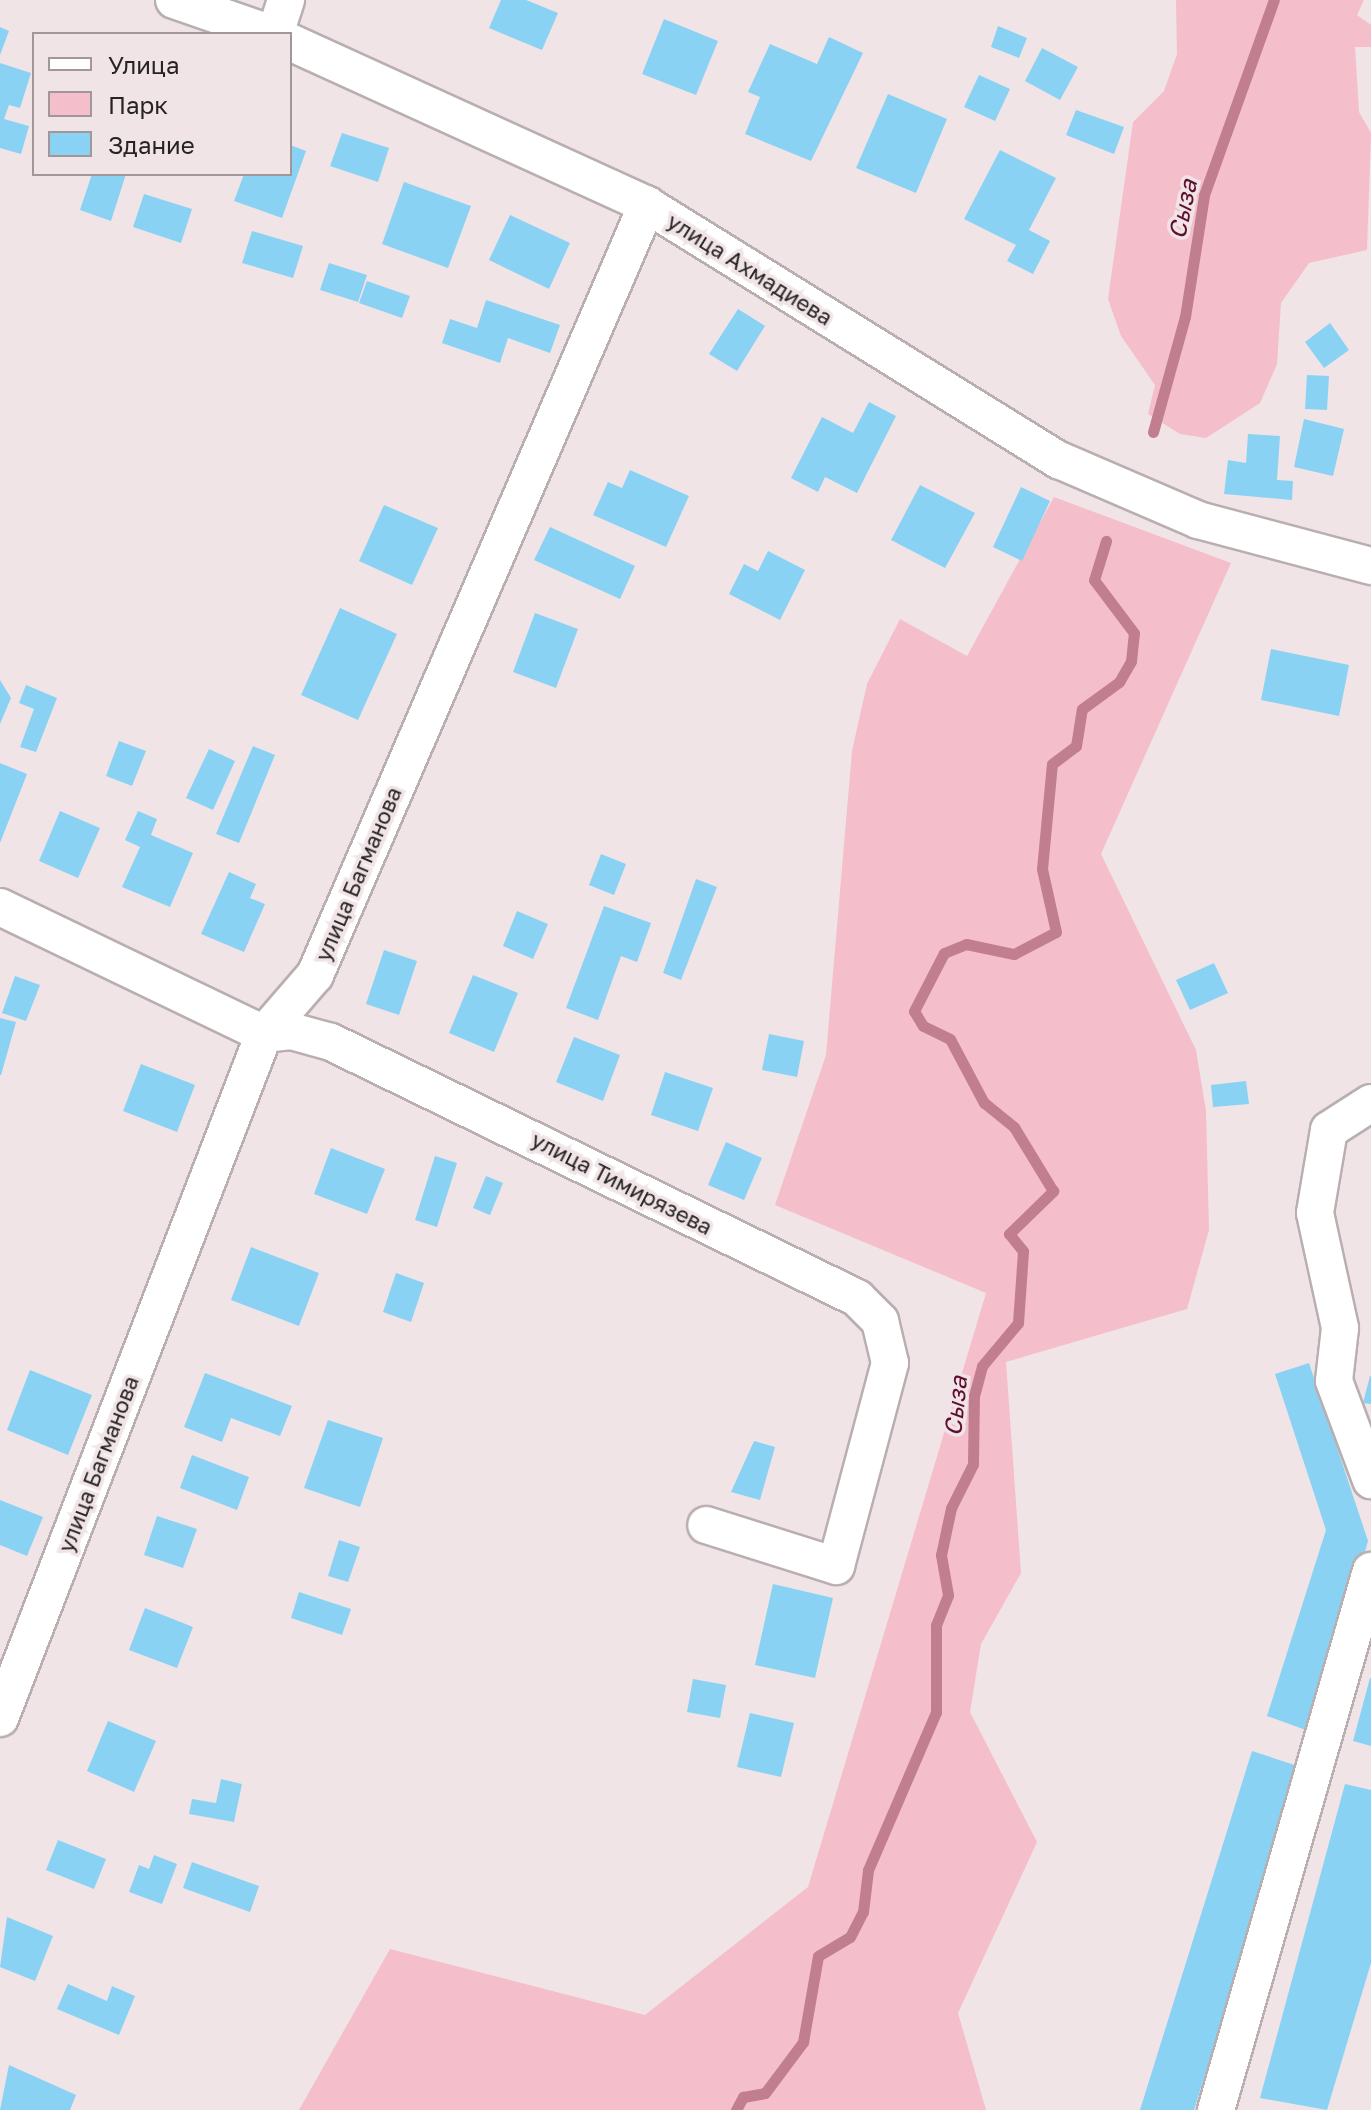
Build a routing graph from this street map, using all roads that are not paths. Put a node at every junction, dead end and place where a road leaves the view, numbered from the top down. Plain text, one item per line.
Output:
1 (174, 0) edge
2 (286, 0) edge
3 (268, 32) edge
4 (275, 32) edge
5 (292, 43) edge
6 (647, 205) junction
7 (1371, 566) edge
8 (0, 907) edge
9 (264, 1034) junction
10 (1371, 1103) edge
11 (1355, 1330) edge
12 (1371, 1480) edge
13 (706, 1525) dead end
14 (1371, 1571) edge
15 (0, 1718) edge
16 (1216, 2110) edge

1 - 3 street
2 - 4 street
5 - 6 street, улица Ахмадиева
6 - 7 street, улица Ахмадиева
6 - 9 street, улица Багманова
8 - 9 street, улица Тимирязева
9 - 13 street, улица Тимирязева
9 - 15 street, улица Багманова
10 - 11 street
11 - 12 street
14 - 16 street

